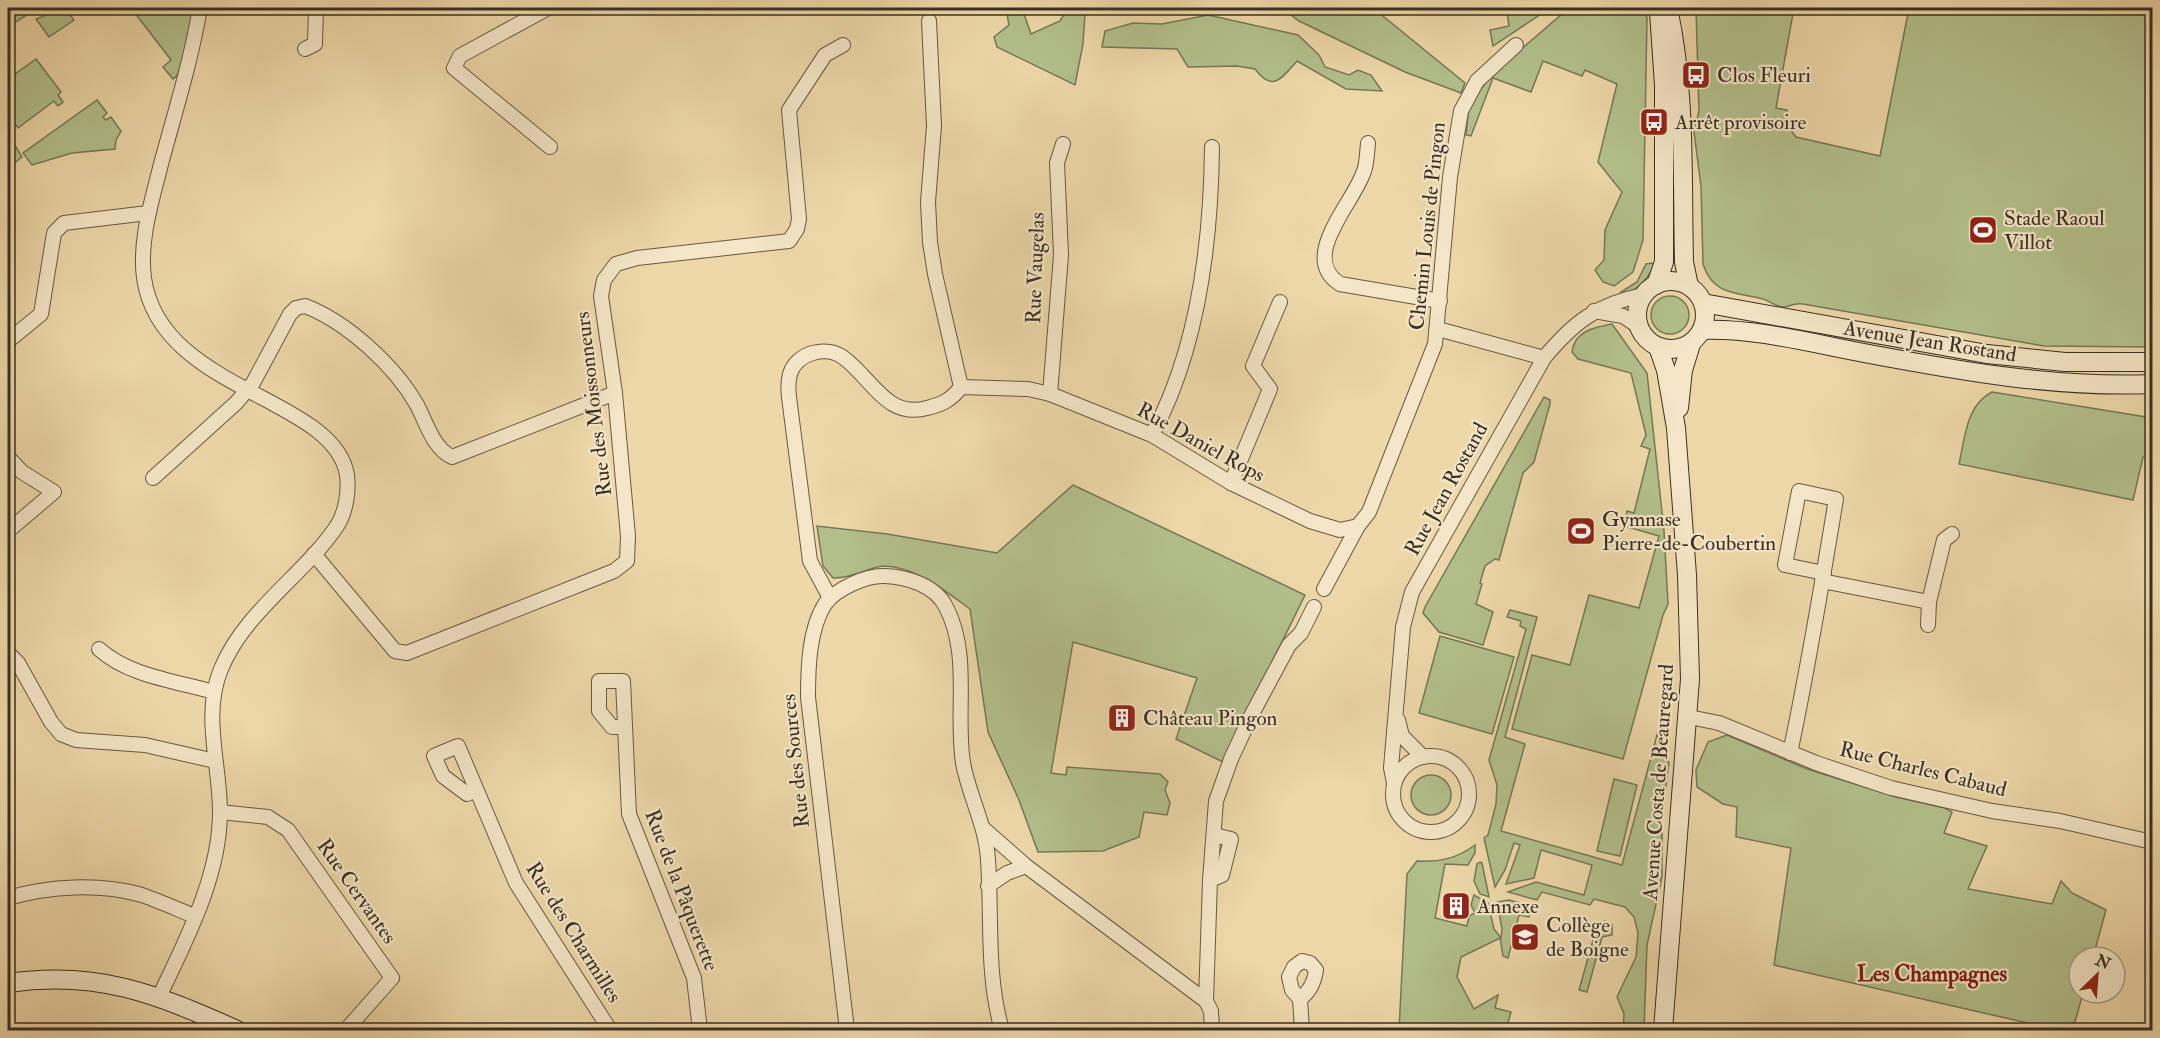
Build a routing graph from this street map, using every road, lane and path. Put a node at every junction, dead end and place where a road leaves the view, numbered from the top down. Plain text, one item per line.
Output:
1 (200, 8) edge
2 (316, 8) edge
3 (548, 8) edge
4 (1658, 8) edge
5 (1668, 8) edge
6 (929, 21) dead end
7 (843, 45) dead end
8 (1516, 45) dead end
9 (305, 49) dead end
10 (1368, 143) dead end
11 (1063, 144) dead end
12 (550, 147) dead end
13 (1212, 147) dead end
14 (148, 213) junction
15 (1689, 286) junction
16 (1649, 290) junction
17 (1440, 301) junction
18 (1280, 302) dead end
19 (1703, 303) junction
20 (1594, 311) junction
21 (1638, 326) junction
22 (1438, 329) junction
23 (1696, 337) junction
24 (8, 341) edge
25 (1658, 347) junction
26 (1544, 358) junction
27 (2152, 363) edge
28 (2152, 384) edge
29 (961, 387) junction
30 (246, 390) junction
31 (615, 393) junction
32 (1050, 394) junction
33 (1676, 428) junction
34 (1152, 435) junction
35 (8, 457) edge
36 (153, 478) dead end
37 (1231, 483) junction
38 (1358, 526) junction
39 (8, 531) edge
40 (1952, 534) dead end
41 (314, 554) junction
42 (1823, 577) junction
43 (1324, 589) dead end
44 (830, 598) junction
45 (1929, 602) junction
46 (1314, 607) dead end
47 (1928, 625) dead end
48 (99, 649) dead end
49 (8, 653) edge
50 (214, 692) junction
51 (1396, 715) junction
52 (1689, 717) junction
53 (623, 727) dead end
54 (1790, 753) junction
55 (1423, 757) junction
56 (215, 761) junction
57 (1394, 783) junction
58 (476, 790) dead end
59 (220, 812) junction
60 (984, 829) junction
61 (2152, 842) edge
62 (1026, 866) junction
63 (988, 886) junction
64 (8, 898) edge
65 (194, 916) junction
66 (8, 983) edge
67 (159, 997) junction
68 (1300, 999) dead end
69 (1206, 1001) junction
70 (237, 1030) edge
71 (346, 1030) edge
72 (610, 1030) edge
73 (700, 1030) edge
74 (847, 1030) edge
75 (1002, 1030) edge
76 (1212, 1030) edge
77 (1302, 1030) edge
78 (1663, 1030) edge

1 - 14 street
2 - 9 street
3 - 12 street
4 - 16 main road
5 - 15 main road
6 - 29 street
7 - 31 street, Rue des Moissonneurs
8 - 17 street, Chemin Louis de Pingon
10 - 17 street
11 - 32 street, Rue Vaugelas
13 - 34 street
14 - 24 street
14 - 30 street
15 - 16 main road
15 - 19 main road
16 - 20 street, Rue Jean Rostand
16 - 21 main road
17 - 22 street, Chemin Louis de Pingon
18 - 37 street
19 - 23 main road
19 - 27 main road, Avenue Jean Rostand
20 - 21 street
20 - 26 street, Rue Jean Rostand
21 - 25 main road
22 - 26 street
22 - 38 street, Chemin Louis de Pingon
23 - 25 main road
23 - 28 main road, Avenue Jean Rostand
23 - 33 main road, Avenue Costa de Beauregard
25 - 33 main road, Avenue Costa de Beauregard
26 - 51 street, Rue Jean Rostand
29 - 32 street, Rue Daniel Rops
29 - 44 street
30 - 31 street
30 - 36 street
30 - 41 street
31 - 41 street, Rue des Moissonneurs
32 - 34 street, Rue Daniel Rops
33 - 52 main road, Avenue Costa de Beauregard
34 - 37 street, Rue Daniel Rops
35 - 39 street
37 - 38 street, Rue Daniel Rops
38 - 43 street, Chemin Louis de Pingon
40 - 45 street
41 - 50 street
42 - 42 street
42 - 45 street
42 - 54 street
44 - 60 street
44 - 74 street, Rue des Sources
45 - 47 street
46 - 69 street
48 - 50 street
49 - 56 street
50 - 56 street
51 - 55 street, Rue Jean Rostand
51 - 57 street, Rue Jean Rostand
52 - 54 street, Rue Charles Cabaud
52 - 78 main road, Avenue Costa de Beauregard
53 - 73 street, Rue de la Pâquerette
54 - 61 street, Rue Charles Cabaud
55 - 57 street
55 - 57 street, Rue Jean Rostand
56 - 59 street
58 - 72 street, Rue des Charmilles
59 - 65 street
59 - 71 street, Rue Cervantes
60 - 62 street
60 - 63 street
62 - 63 street
62 - 69 street
63 - 75 street
64 - 65 street
65 - 67 street
66 - 67 main road
67 - 70 main road
68 - 77 street
69 - 76 street

